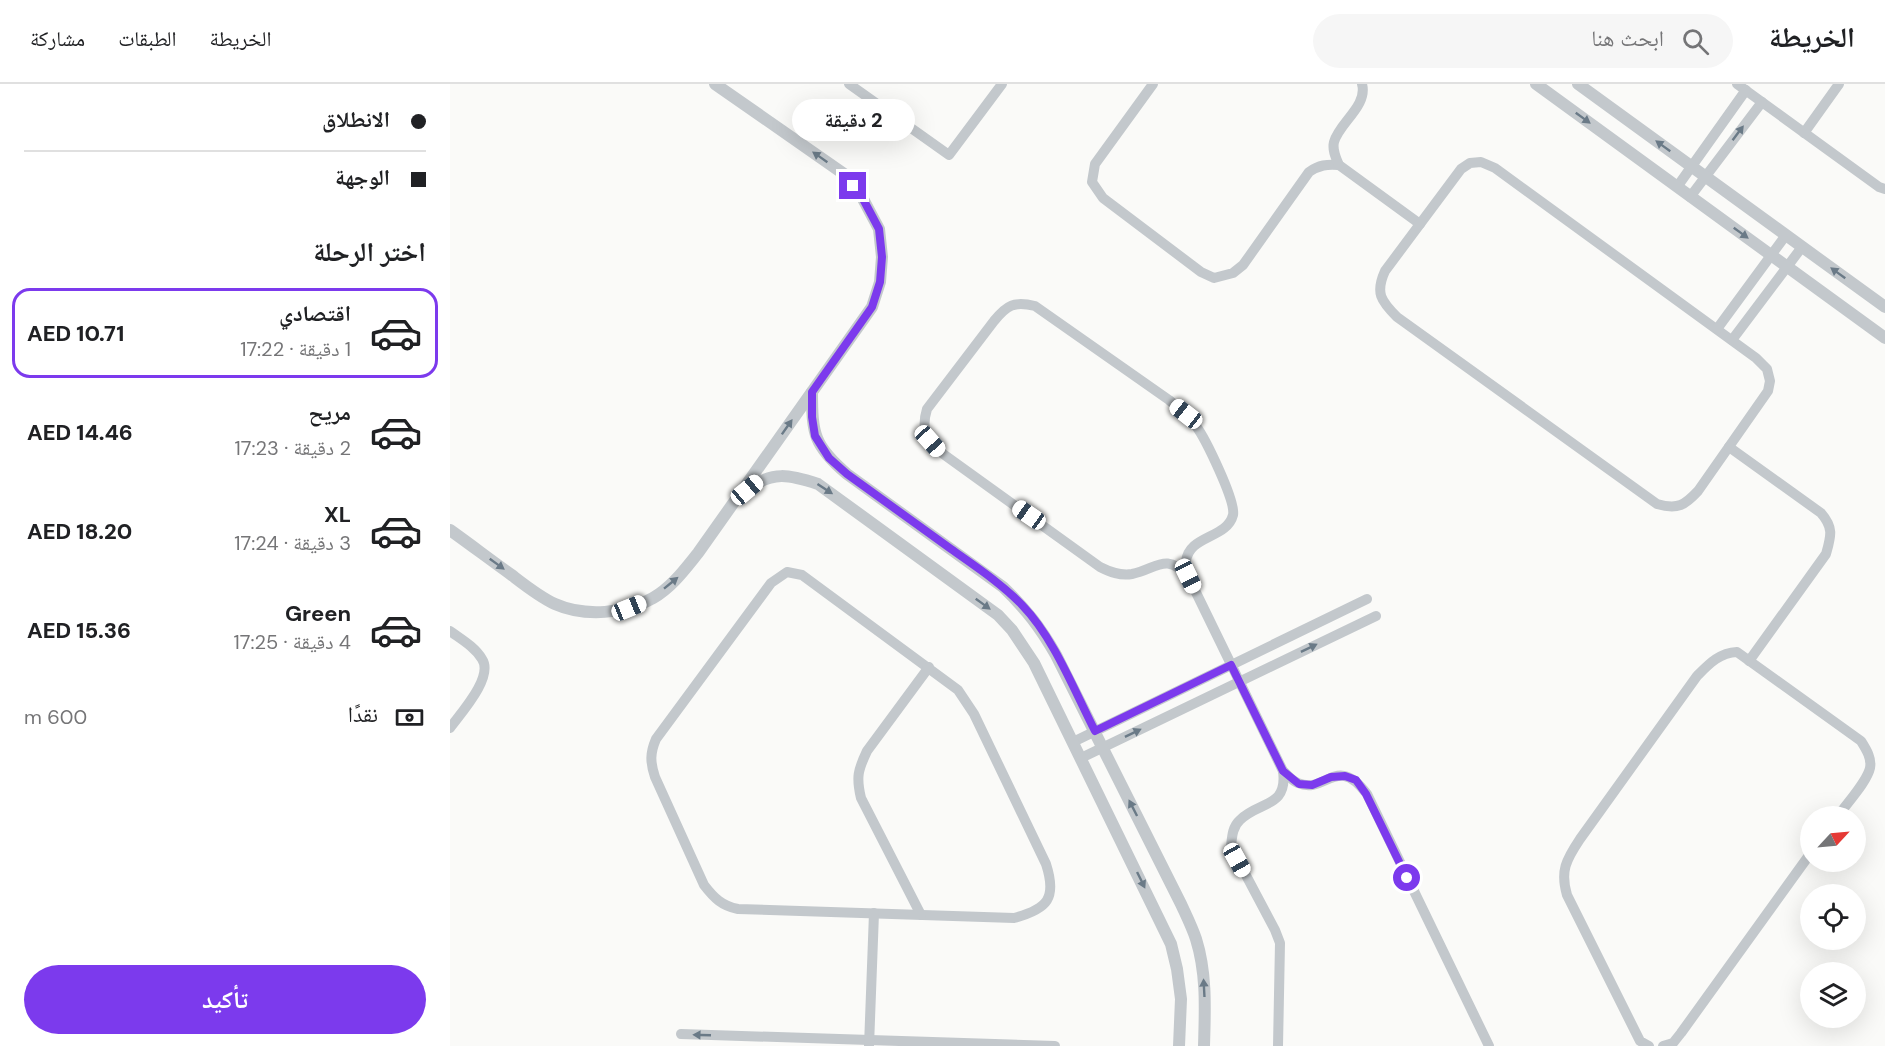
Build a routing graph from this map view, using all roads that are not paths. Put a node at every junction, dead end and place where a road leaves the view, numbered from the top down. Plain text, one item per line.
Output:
1 (715, 84) edge
2 (849, 84) edge
3 (1002, 84) edge
4 (1153, 84) edge
5 (1362, 84) edge
6 (1536, 84) edge
7 (1578, 84) edge
8 (1839, 84) edge
9 (1742, 87) edge
10 (1762, 102) junction
11 (1804, 133) junction
12 (1340, 165) junction
13 (1692, 166) junction
14 (1705, 177) junction
15 (1677, 187) junction
16 (1885, 189) edge
17 (1690, 196) junction
18 (1420, 224) junction
19 (1786, 236) junction
20 (1802, 247) junction
21 (1772, 255) junction
22 (1787, 267) junction
23 (1885, 307) edge
24 (1717, 328) junction
25 (1885, 338) edge
26 (1732, 340) junction
27 (812, 392) junction
28 (1729, 447) junction
29 (735, 500) junction
30 (450, 530) edge
31 (1188, 576) junction
32 (1367, 599) dead end
33 (1376, 616) dead end
34 (450, 632) edge
35 (1749, 661) junction
36 (1231, 665) junction
37 (928, 667) junction
38 (1239, 682) junction
39 (450, 728) edge
40 (1095, 731) junction
41 (1073, 742) junction
42 (1103, 748) junction
43 (1081, 758) junction
44 (1283, 771) junction
45 (1845, 806) edge
46 (1800, 868) edge
47 (874, 913) junction
48 (921, 915) junction
49 (681, 1034) dead end
50 (869, 1043) edge
51 (1055, 1046) edge
52 (1179, 1046) edge
53 (1204, 1046) edge
54 (1278, 1046) edge
55 (1490, 1046) edge
56 (1649, 1046) edge
57 (1663, 1046) edge

27 -> 1 street
2 - 3 street
4 - 12 street
5 - 12 street
6 -> 15 street
13 -> 7 street
8 - 11 street
9 - 10 street
9 - 13 street
10 - 11 street
14 -> 10 street
11 - 16 street
12 - 18 street
13 - 14 street
13 - 15 street
14 - 17 street
14 - 19 street
15 - 17 street
17 -> 21 street
18 - 24 street
18 - 28 street
19 - 20 street
19 - 21 street
20 - 22 street
23 -> 20 street
21 - 22 street
21 - 24 street
22 - 25 street
22 - 26 street
24 - 26 street
26 - 28 street
29 -> 27 street
27 - 40 street
28 - 35 street
30 -> 29 street
29 -> 41 street
31 - 31 street
31 - 36 street
32 - 36 street
38 -> 33 street
34 - 39 street
35 - 45 street
35 - 56 street
36 - 38 street
36 - 40 street
37 - 47 street
37 - 48 street
37 - 48 street
42 -> 38 street
38 - 44 street
40 - 41 street
40 - 42 street
41 - 43 street
42 - 43 street
53 -> 42 street
43 -> 52 street
44 - 54 street
44 - 55 street
46 - 57 street
47 - 48 street
47 - 50 street
50 -> 49 street
50 - 51 street

